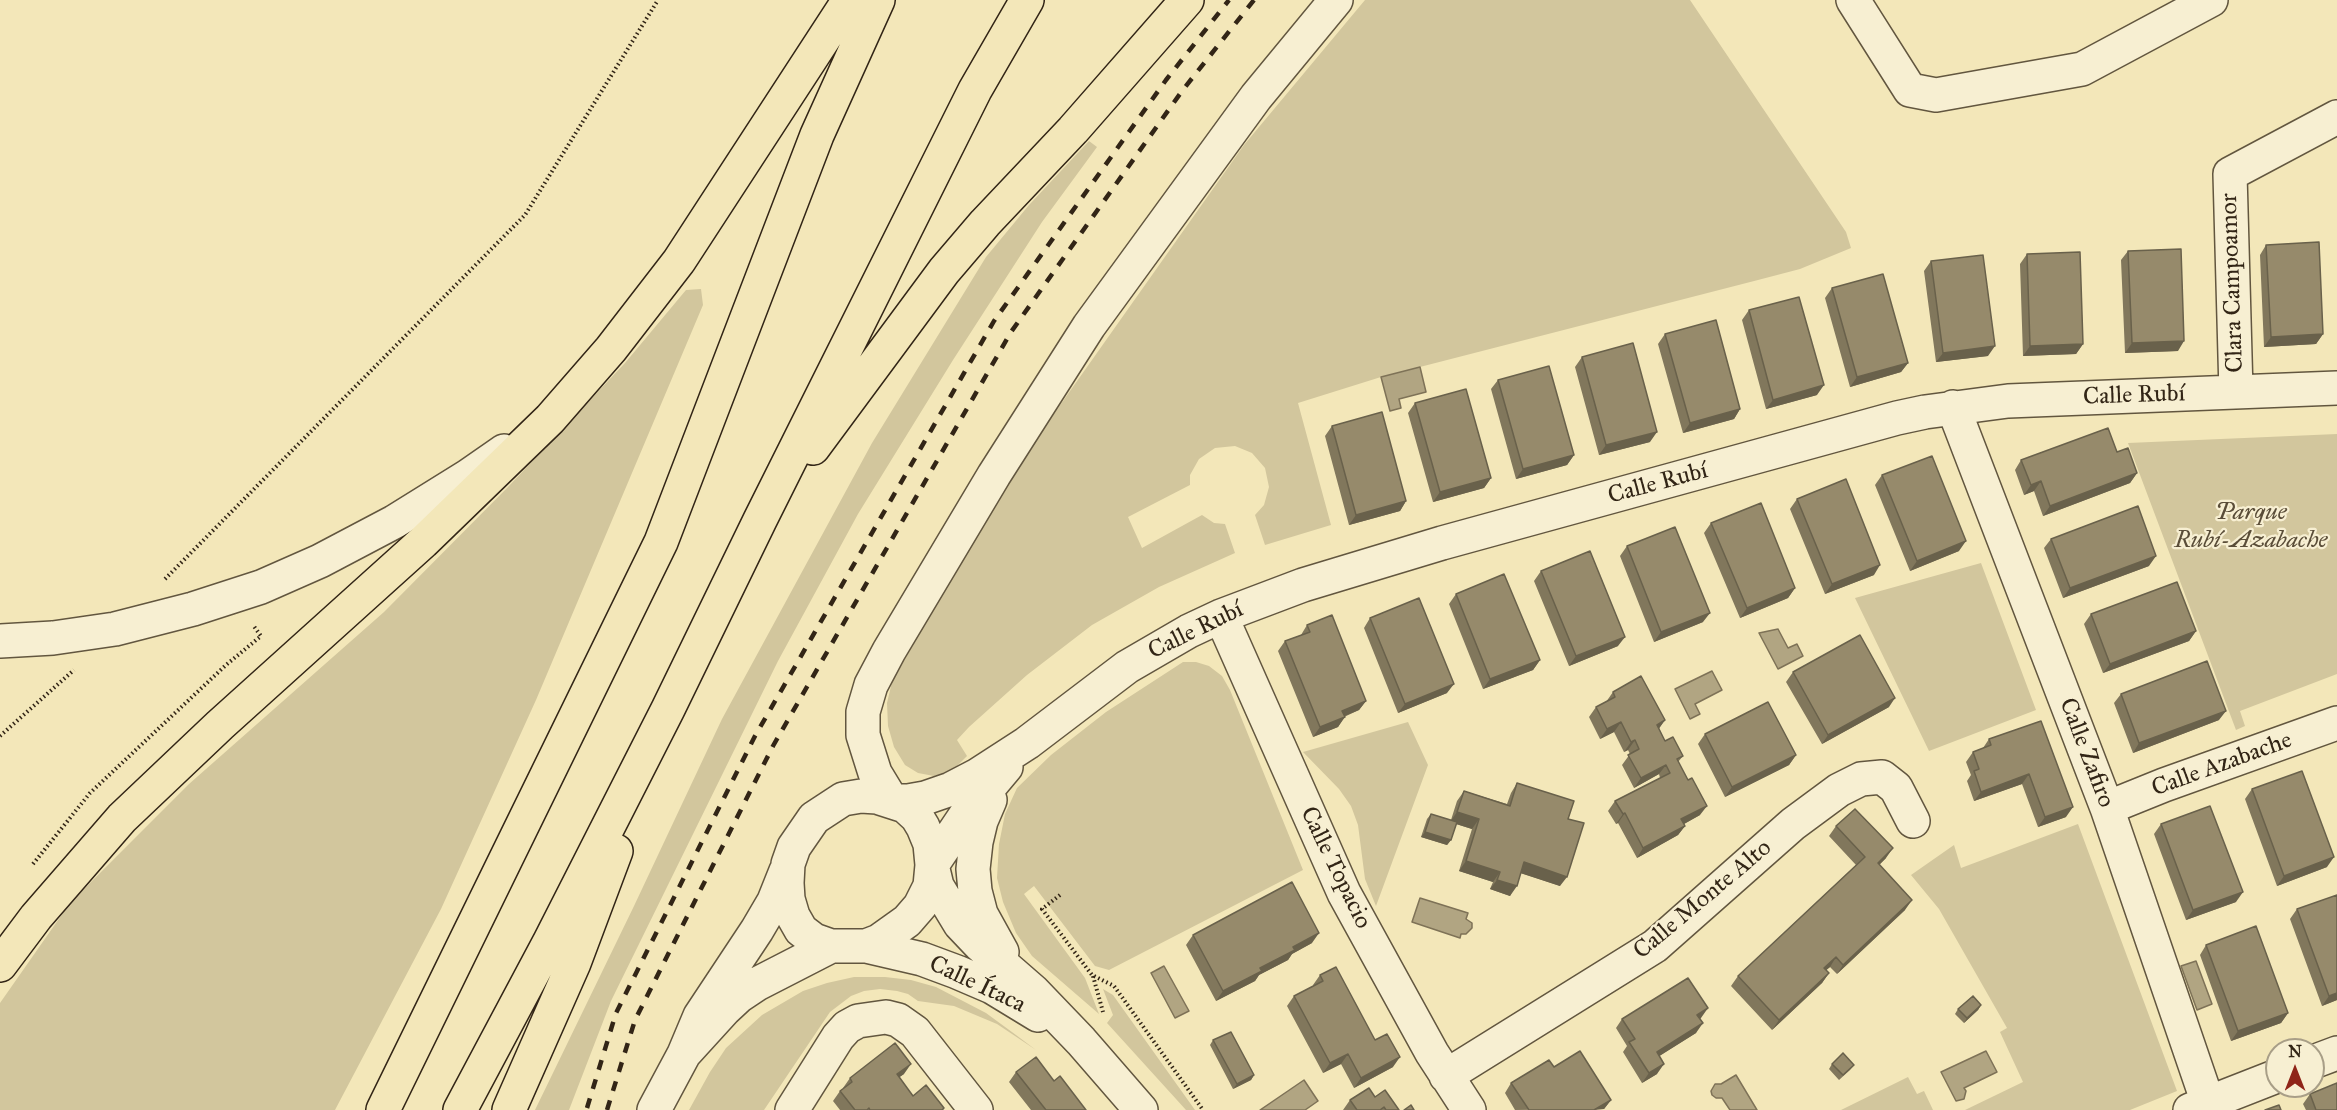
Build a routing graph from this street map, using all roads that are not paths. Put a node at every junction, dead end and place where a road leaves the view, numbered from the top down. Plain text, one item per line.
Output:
1 (849, 0) edge
2 (878, 0) edge
3 (1027, 0) edge
4 (1187, 0) edge
5 (1336, 0) edge
6 (1853, 0) edge
7 (2211, 0) edge
8 (2337, 117) edge
9 (2337, 388) edge
10 (2236, 392) junction
11 (1953, 407) junction
12 (549, 419) junction
13 (760, 520) junction
14 (1221, 616) junction
15 (0, 641) edge
16 (668, 709) junction
17 (2337, 723) edge
18 (1027, 743) junction
19 (1002, 772) junction
20 (892, 801) junction
21 (2107, 808) junction
22 (1913, 821) dead end
23 (788, 864) junction
24 (932, 865) junction
25 (831, 946) junction
26 (866, 946) junction
27 (0, 965) edge
28 (1020, 979) junction
29 (1081, 1041) junction
30 (684, 1054) junction
31 (1446, 1076) junction
32 (2265, 1081) edge
33 (2199, 1106) edge
34 (383, 1110) edge
35 (460, 1110) edge
36 (509, 1110) edge
37 (654, 1110) edge
38 (792, 1110) edge
39 (976, 1110) edge
40 (1141, 1110) edge
41 (1469, 1110) edge

1 - 12 main road
2 - 34 main road
3 - 13 main road
4 - 13 main road
5 - 20 street
6 - 7 street
8 - 10 street, Clara Campoamor
9 - 10 street, Calle Rubí
10 - 11 street, Calle Rubí
11 - 14 street, Calle Rubí
11 - 21 street, Calle Zafiro
12 - 15 street
12 - 27 main road
13 - 16 main road
14 - 18 street, Calle Rubí
14 - 31 street, Calle Topacio
16 - 35 main road
16 - 36 main road
17 - 21 street, Calle Azabache
18 - 19 street, Calle Rubí
18 - 20 street, Calle Rubí
19 - 24 street, Calle Rubí
19 - 28 street
20 - 23 street
20 - 24 street
21 - 33 street, Calle Zafiro
22 - 31 street, Calle Monte Alto
23 - 25 street
23 - 30 street
24 - 26 street
24 - 28 street, Calle Ítaca
25 - 26 street
25 - 30 street
26 - 29 street, Calle Ítaca
28 - 29 street, Calle Ítaca
29 - 40 street, Calle Ítaca
30 - 37 street
31 - 41 street, Calle Topacio
32 - 33 street
38 - 39 street

